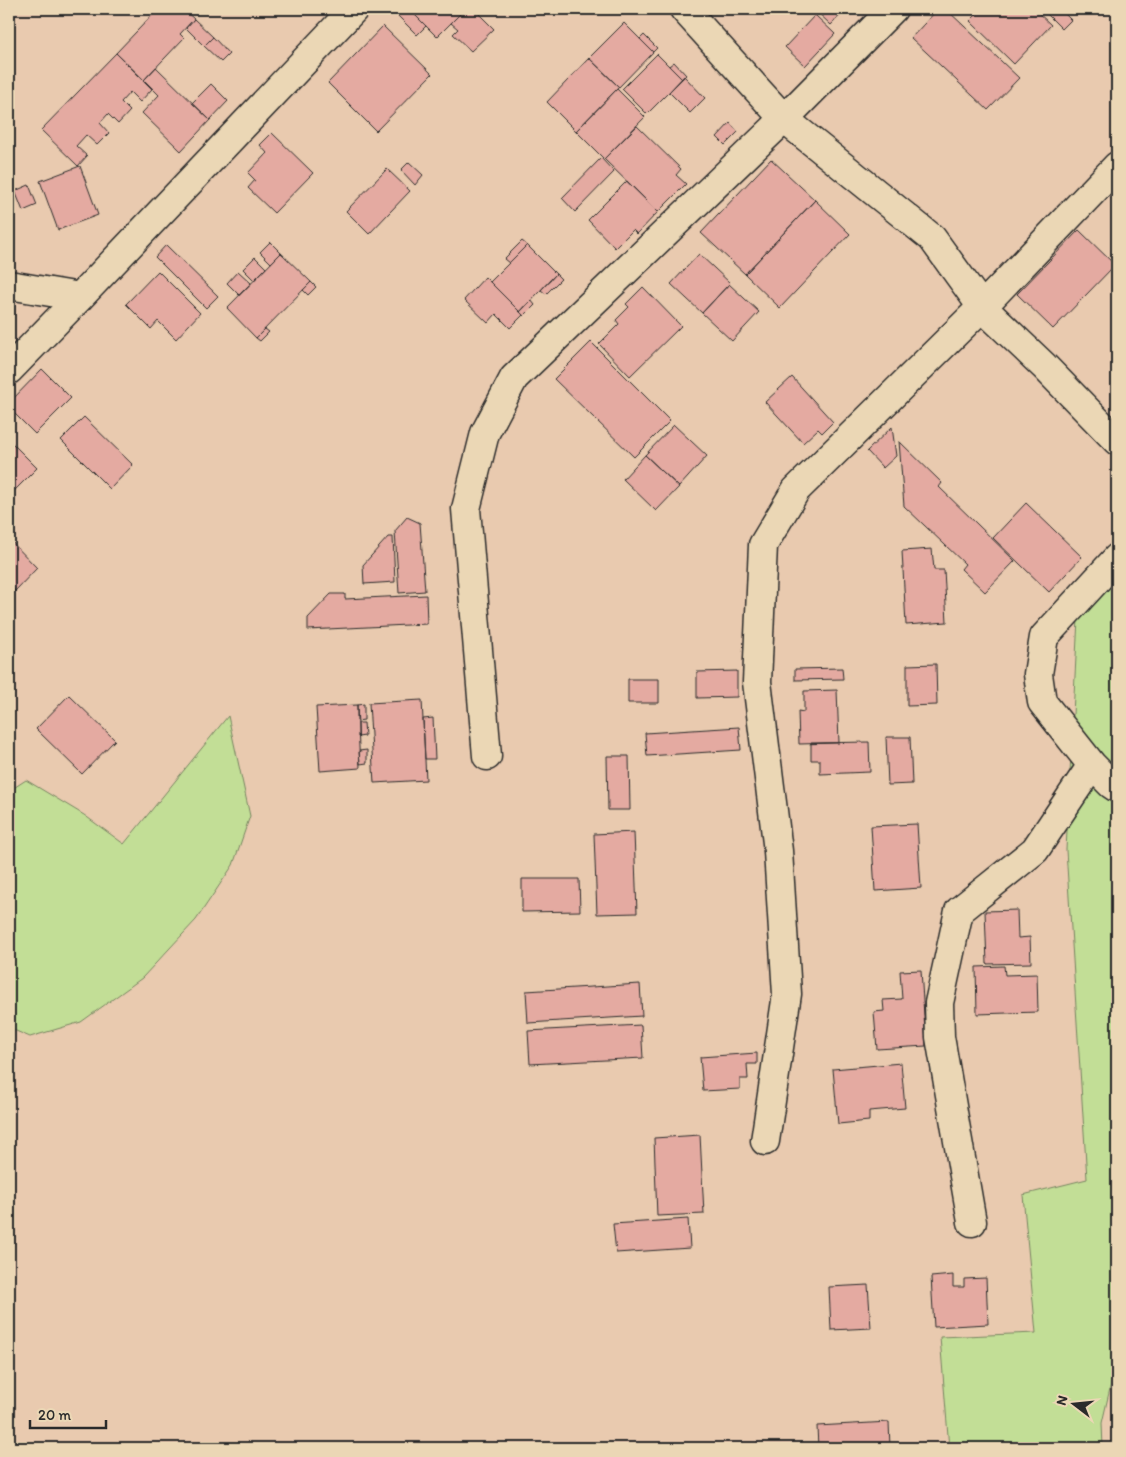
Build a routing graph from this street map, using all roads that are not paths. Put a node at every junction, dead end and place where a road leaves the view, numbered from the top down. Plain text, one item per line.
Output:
1 (354, 9) edge
2 (684, 9) edge
3 (893, 9) edge
4 (784, 119) junction
5 (1117, 166) edge
6 (9, 285) edge
7 (80, 297) junction
8 (982, 307) junction
9 (9, 370) edge
10 (1117, 440) edge
11 (1117, 558) edge
12 (487, 756) dead end
13 (1092, 765) junction
14 (1117, 788) edge
15 (765, 1141) dead end
16 (972, 1222) dead end

1 - 7 street
2 - 4 street
3 - 4 street
4 - 8 street
4 - 12 street
5 - 8 street
6 - 7 street
7 - 9 street
8 - 10 street
8 - 15 street
11 - 13 street
13 - 14 street
13 - 16 street

